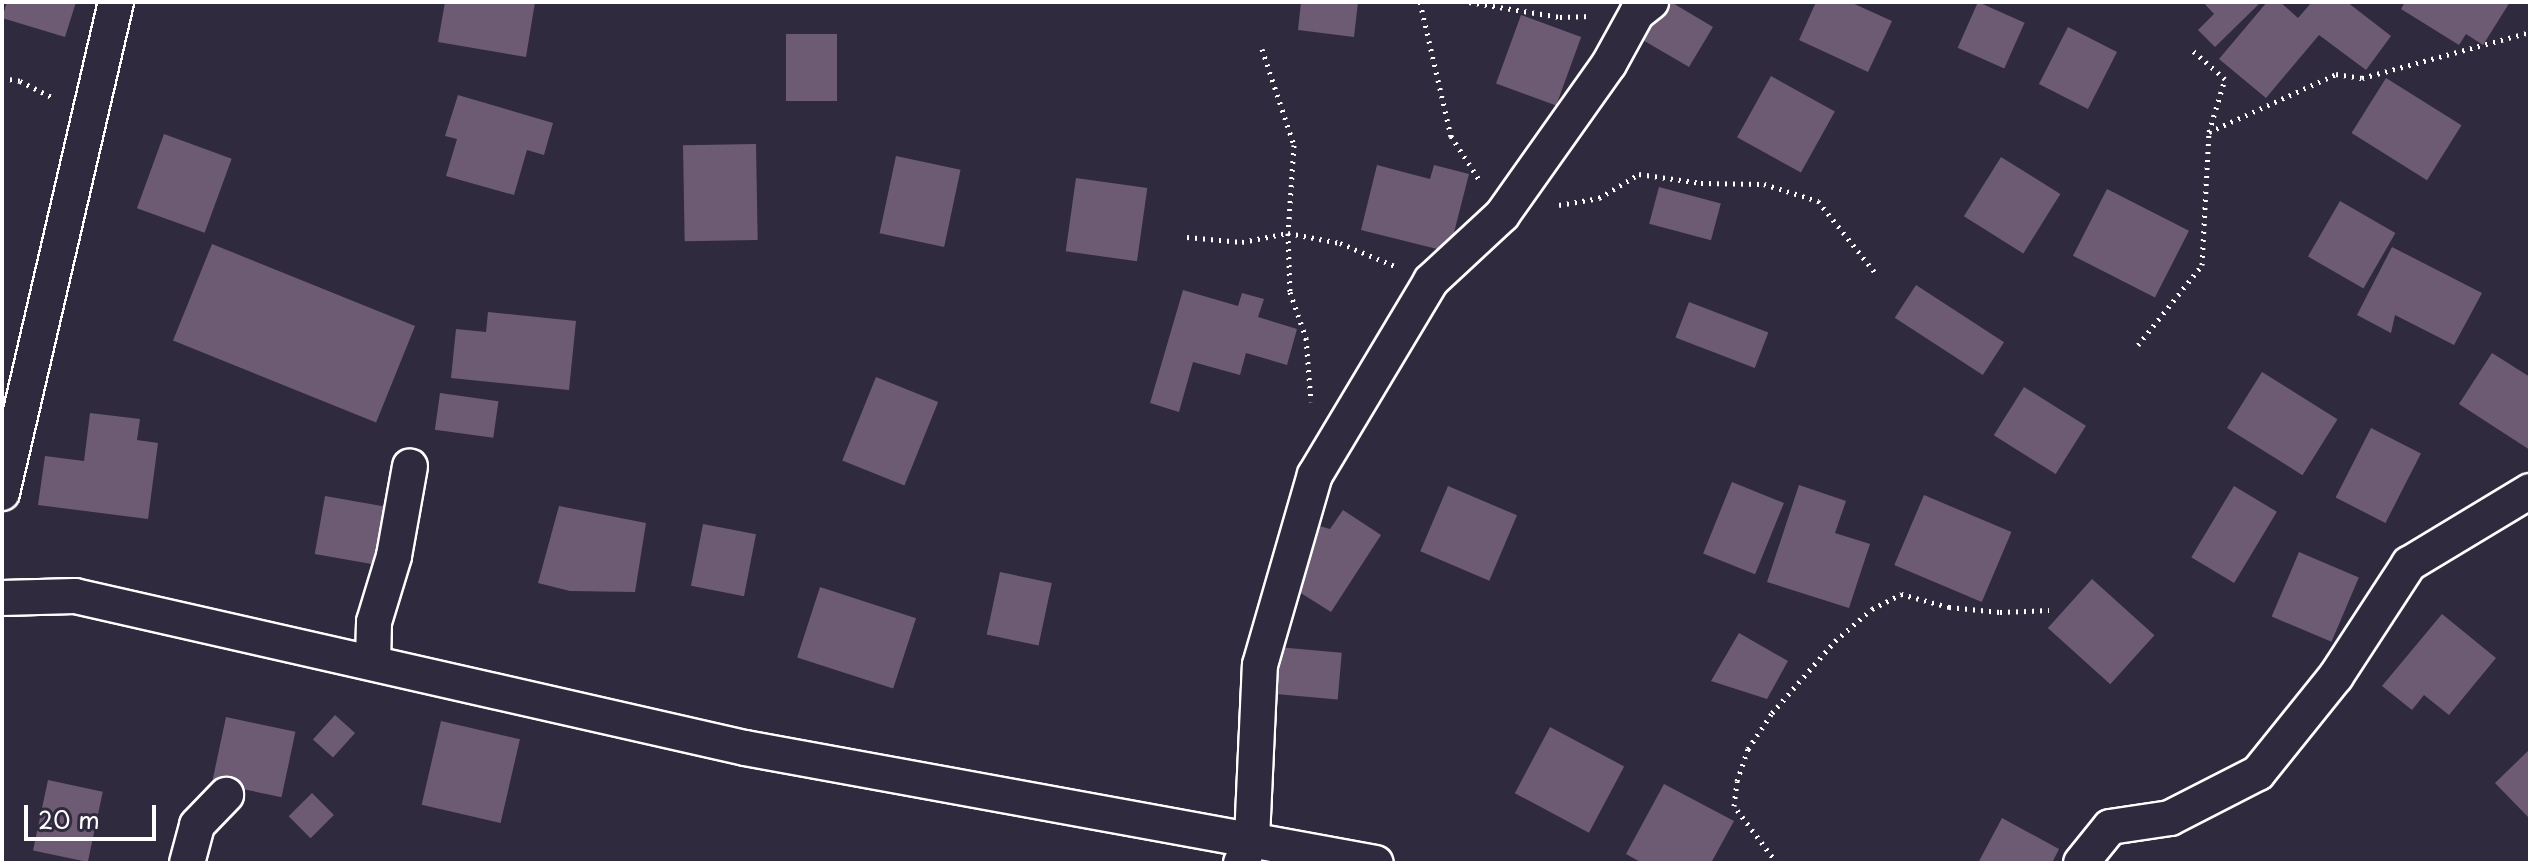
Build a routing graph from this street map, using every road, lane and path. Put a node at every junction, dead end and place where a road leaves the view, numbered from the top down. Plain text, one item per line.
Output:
1 (116, 2) edge
2 (1420, 2) edge
3 (1469, 2) edge
4 (1644, 8) edge
5 (2530, 32) edge
6 (2190, 48) dead end
7 (1262, 49) dead end
8 (2, 78) edge
9 (91, 113) junction
10 (2209, 132) junction
11 (1502, 215) junction
12 (1288, 233) junction
13 (1187, 237) dead end
14 (1877, 275) dead end
15 (1431, 281) junction
16 (2138, 345) dead end
17 (1311, 414) dead end
18 (410, 466) dead end
19 (2530, 491) edge
20 (2, 493) edge
21 (2, 598) edge
22 (2049, 610) dead end
23 (373, 663) junction
24 (226, 795) dead end
25 (1246, 851) edge
26 (187, 863) edge
27 (1376, 863) edge
28 (1777, 863) edge
29 (2081, 863) edge

1 - 9 street
2 - 11 path
3 - 4 path
4 - 11 street
5 - 10 path
6 - 10 path
7 - 12 path
8 - 9 path
9 - 20 street
10 - 16 path
11 - 14 path
11 - 15 street
12 - 13 path
12 - 15 path
12 - 17 path
15 - 25 street
18 - 23 street
19 - 29 street
21 - 23 street
22 - 28 path
23 - 25 street
24 - 26 street
25 - 27 street

